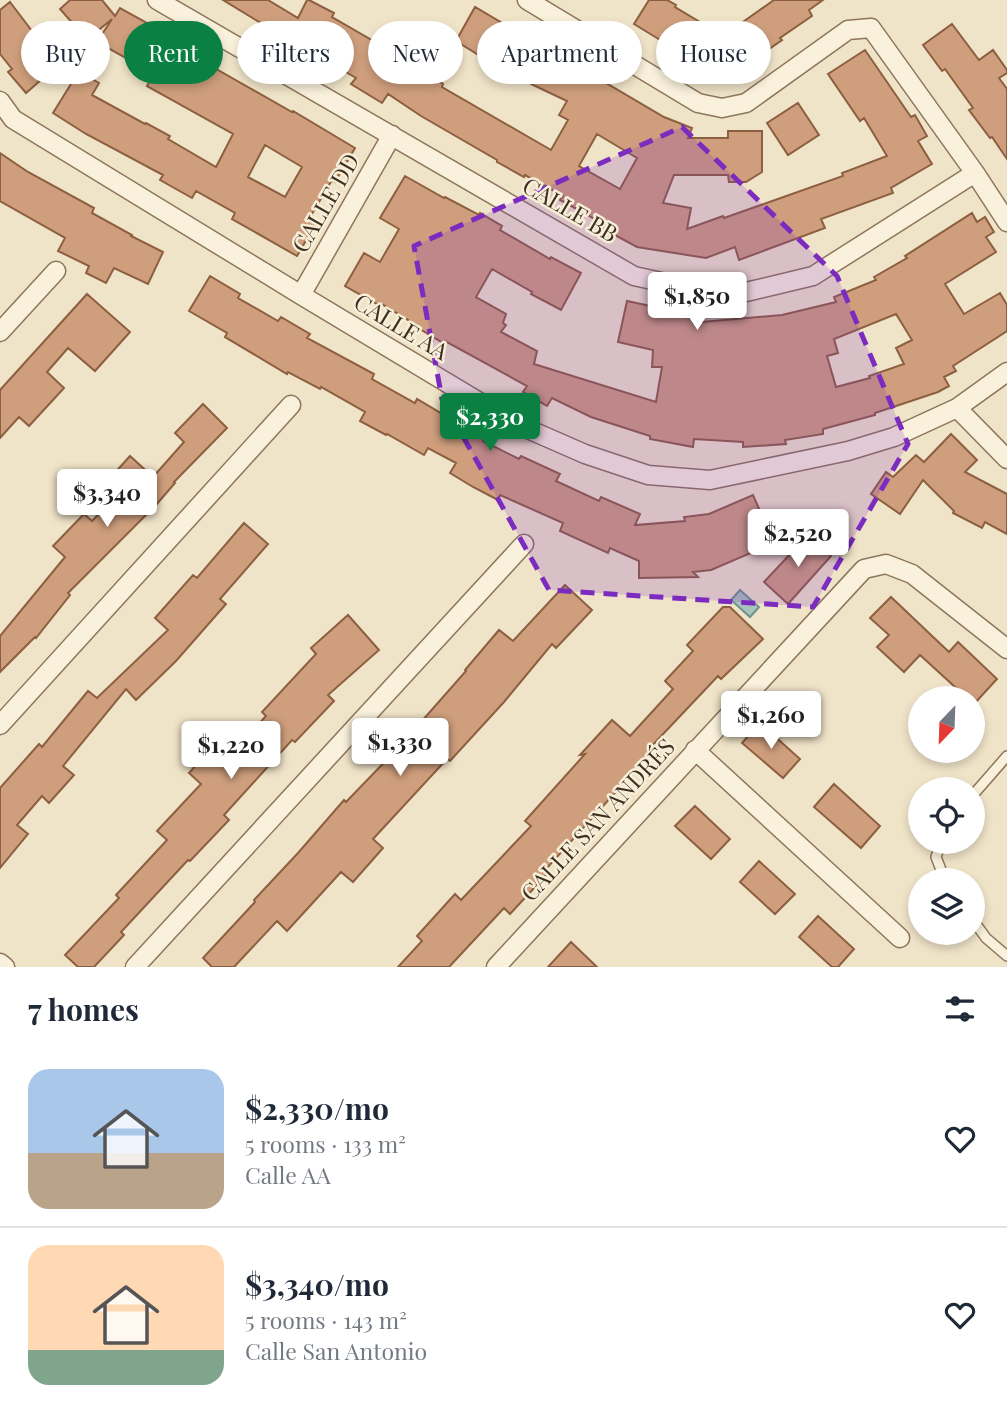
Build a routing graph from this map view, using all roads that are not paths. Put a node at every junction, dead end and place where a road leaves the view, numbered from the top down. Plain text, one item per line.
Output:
1 (158, 0) edge
2 (527, 0) edge
3 (0, 101) edge
4 (393, 135) junction
5 (975, 173) junction
6 (1007, 222) edge
7 (56, 271) dead end
8 (301, 295) junction
9 (0, 332) edge
10 (1007, 372) edge
11 (291, 405) dead end
12 (957, 408) junction
13 (1007, 459) edge
14 (524, 544) dead end
15 (1007, 649) edge
16 (0, 725) edge
17 (695, 750) junction
18 (1007, 756) edge
19 (985, 781) edge
20 (985, 937) edge
21 (900, 938) dead end
22 (1007, 956) edge
23 (0, 963) edge
24 (500, 966) edge
25 (5, 967) edge
26 (135, 967) edge

1 - 4 street, CALLE BB
2 - 5 street
3 - 8 street, CALLE AA
4 - 5 street, CALLE BB
4 - 8 street, CALLE DD
5 - 6 street
7 - 9 street
8 - 12 street, CALLE AA
10 - 12 street, CALLE AA
11 - 16 street
12 - 13 street
14 - 26 street
15 - 17 street, CALLE SAN ANDRÉS
17 - 21 street
17 - 24 street, CALLE SAN ANDRÉS
18 - 19 lane
20 - 22 lane
23 - 25 street

